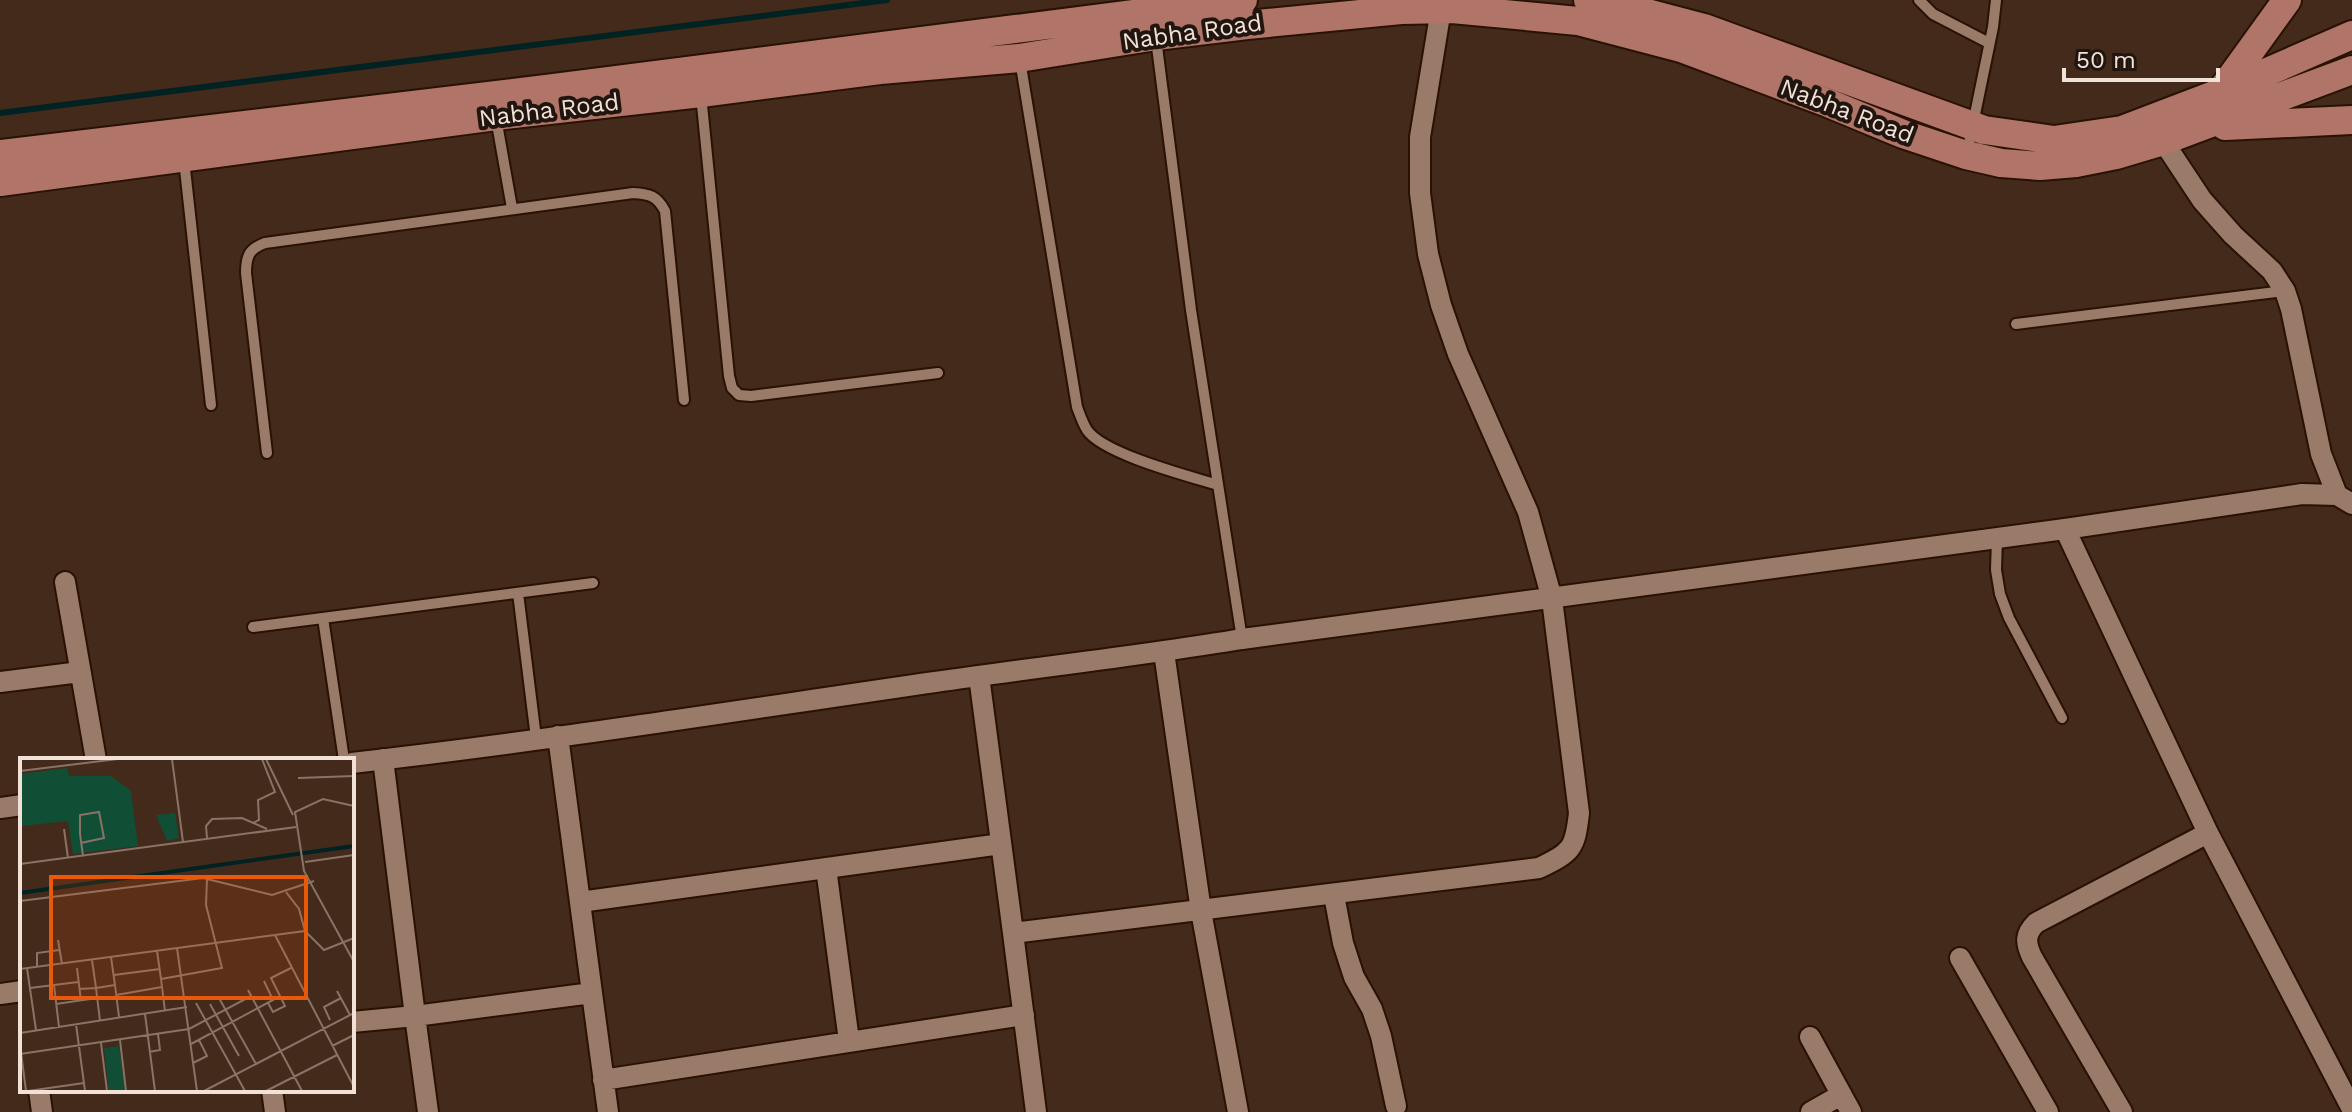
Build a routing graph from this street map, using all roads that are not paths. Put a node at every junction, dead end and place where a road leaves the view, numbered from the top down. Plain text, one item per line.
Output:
1 (1243, 0) edge
2 (1588, 0) edge
3 (1919, 0) edge
4 (1996, 0) edge
5 (2287, 0) edge
6 (1441, 9) junction
7 (1154, 24) junction
8 (2352, 35) edge
9 (1989, 43) junction
10 (1019, 58) junction
11 (2352, 70) edge
12 (701, 93) junction
13 (2219, 93) junction
14 (496, 116) junction
15 (2352, 120) edge
16 (1973, 126) junction
17 (2200, 127) junction
18 (2163, 141) junction
19 (0, 154) edge
20 (1966, 155) junction
21 (184, 158) junction
22 (0, 182) edge
23 (512, 208) junction
24 (2285, 291) junction
25 (2016, 324) dead end
26 (938, 373) dead end
27 (684, 400) dead end
28 (211, 405) dead end
29 (267, 453) dead end
30 (1218, 485) junction
31 (2344, 500) edge
32 (2065, 529) junction
33 (1997, 538) junction
34 (65, 582) dead end
35 (593, 583) dead end
36 (518, 593) junction
37 (1552, 599) junction
38 (323, 618) junction
39 (253, 627) dead end
40 (1242, 639) junction
41 (1164, 652) junction
42 (80, 672) junction
43 (979, 676) junction
44 (0, 682) edge
45 (2062, 718) dead end
46 (558, 736) junction
47 (536, 738) junction
48 (96, 758) edge
49 (344, 758) edge
50 (383, 759) junction
51 (354, 763) edge
52 (20, 805) edge
53 (0, 808) edge
54 (2208, 833) junction
55 (1001, 844) junction
56 (826, 868) junction
57 (1334, 895) junction
58 (580, 902) junction
59 (1201, 911) junction
60 (1013, 933) junction
61 (1960, 958) dead end
62 (20, 991) edge
63 (592, 993) junction
64 (0, 994) edge
65 (1024, 1015) junction
66 (415, 1016) junction
67 (354, 1022) edge
68 (1810, 1037) dead end
69 (849, 1041) junction
70 (603, 1080) junction
71 (39, 1092) edge
72 (272, 1092) edge
73 (1846, 1103) edge
74 (1396, 1106) dead end
75 (2352, 1109) edge
76 (42, 1112) edge
77 (275, 1112) edge
78 (428, 1112) edge
79 (608, 1112) edge
80 (1036, 1112) edge
81 (1238, 1112) edge
82 (1811, 1112) edge
83 (2048, 1112) edge
84 (2122, 1112) edge

1 - 7 main road, Nabha Road
2 - 16 main road, Nabha Road
3 - 9 lane
4 - 9 lane
5 - 13 main road
6 - 7 main road, Nabha Road
6 - 20 main road, Nabha Road
6 - 37 street
7 - 10 main road, Nabha Road
7 - 19 main road, Nabha Road
7 - 30 lane
8 - 13 main road, Nabha Road
9 - 16 lane
10 - 12 main road, Nabha Road
10 - 30 lane
11 - 17 main road, Nabha Road
12 - 14 main road, Nabha Road
12 - 26 lane
13 - 16 main road, Nabha Road
14 - 21 main road, Nabha Road
14 - 23 lane
15 - 17 main road
16 - 20 lane
17 - 18 main road, Nabha Road
18 - 20 main road, Nabha Road
18 - 24 street
21 - 22 main road, Nabha Road
21 - 28 lane
23 - 27 lane
23 - 29 lane
24 - 25 lane
24 - 31 street
30 - 40 lane
31 - 32 street
32 - 33 street
32 - 54 street
33 - 37 street
33 - 45 lane
34 - 42 street
35 - 36 lane
36 - 38 lane
36 - 47 lane
37 - 40 street
37 - 57 street
38 - 39 lane
38 - 49 lane
40 - 41 street
41 - 43 street
41 - 59 street
42 - 44 street
42 - 48 street
43 - 46 street
43 - 55 street
46 - 47 street
46 - 58 street
47 - 50 street
50 - 51 street
50 - 66 street
52 - 53 street
54 - 75 street
54 - 84 street
55 - 56 street
55 - 60 street
56 - 58 street
56 - 69 street
57 - 59 street
57 - 74 street
58 - 63 street
59 - 60 street
59 - 81 street
60 - 65 street
61 - 83 street
62 - 64 street
63 - 66 street
63 - 70 street
65 - 69 street
65 - 80 street
66 - 67 street
66 - 78 street
68 - 73 street
69 - 70 street
70 - 79 street
71 - 76 street
72 - 77 street
73 - 82 street

